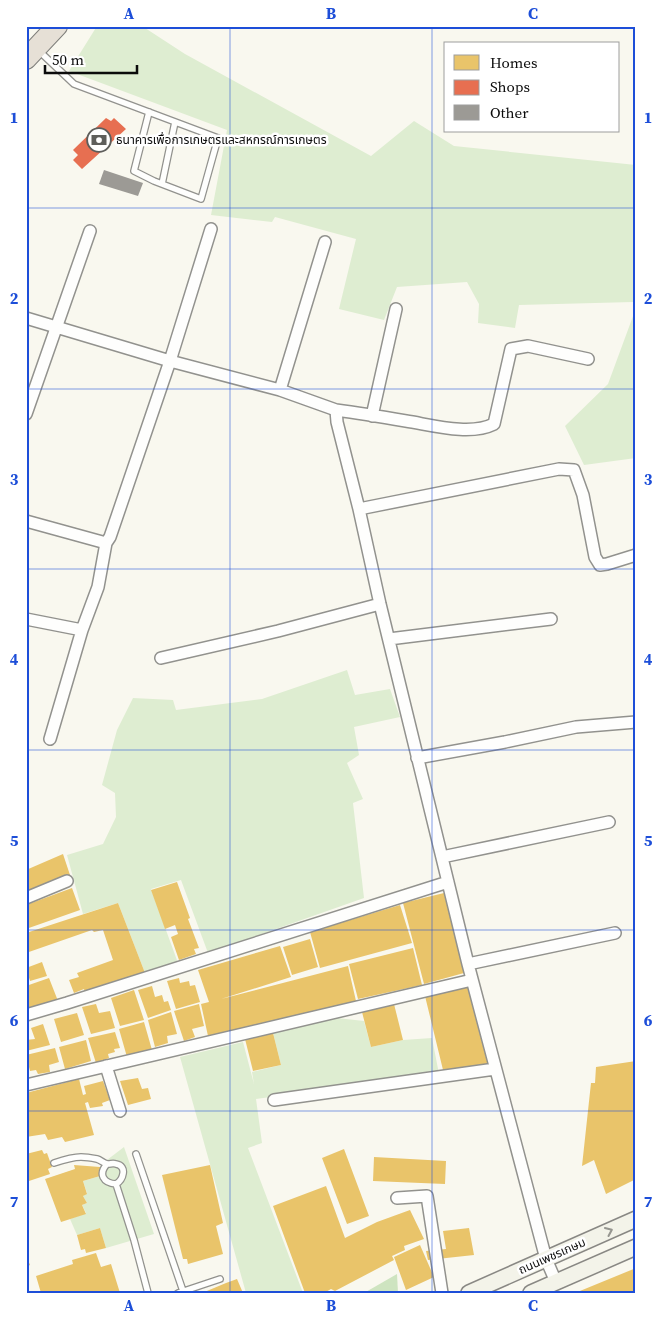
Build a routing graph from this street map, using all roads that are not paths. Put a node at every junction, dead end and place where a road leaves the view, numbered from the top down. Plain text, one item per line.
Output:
1 (57, 26) edge
2 (31, 54) edge
3 (149, 112) junction
4 (175, 122) junction
5 (162, 184) junction
6 (211, 229) dead end
7 (90, 231) dead end
8 (325, 242) dead end
9 (396, 308) dead end
10 (26, 318) edge
11 (56, 328) junction
12 (588, 358) dead end
13 (170, 361) junction
14 (280, 390) junction
15 (336, 410) junction
16 (26, 414) edge
17 (372, 416) junction
18 (360, 510) junction
19 (26, 521) edge
20 (106, 543) junction
21 (636, 555) edge
22 (380, 604) junction
23 (26, 619) edge
24 (550, 619) dead end
25 (82, 630) junction
26 (389, 639) junction
27 (161, 658) dead end
28 (636, 722) edge
29 (50, 739) dead end
30 (417, 758) junction
31 (609, 822) dead end
32 (442, 857) junction
33 (67, 881) dead end
34 (448, 882) junction
35 (26, 898) edge
36 (615, 934) dead end
37 (468, 964) junction
38 (472, 980) junction
39 (26, 1015) edge
40 (106, 1066) junction
41 (495, 1069) junction
42 (26, 1085) edge
43 (274, 1100) dead end
44 (120, 1110) dead end
45 (136, 1154) dead end
46 (54, 1163) dead end
47 (107, 1164) junction
48 (116, 1184) junction
49 (397, 1198) dead end
50 (636, 1219) edge
51 (636, 1247) edge
52 (546, 1259) junction
53 (220, 1279) dead end
54 (556, 1282) junction
55 (180, 1292) edge
56 (148, 1293) edge
57 (442, 1293) edge
58 (468, 1293) edge
59 (531, 1293) edge

1 - 2 highway
2 - 3 lane
3 - 4 lane
3 - 5 lane
4 - 5 lane
4 - 5 lane
6 - 13 street
7 - 11 street
8 - 14 street
9 - 17 street
10 - 11 street
11 - 13 street
11 - 16 street
12 - 17 street
13 - 14 street
13 - 20 street
14 - 15 street
15 - 17 street
15 - 18 street
18 - 21 street
18 - 22 street
19 - 20 street
20 - 25 street
22 - 26 street
22 - 27 street
23 - 25 street
24 - 26 street
25 - 29 street
26 - 30 street
28 - 30 street
30 - 32 street
31 - 32 street
32 - 34 street
33 - 35 street
34 - 37 street
34 - 39 street
36 - 37 street
37 - 38 street
38 - 40 street
38 - 41 street
40 - 42 street
40 - 44 street
41 - 43 street
41 - 52 street
45 - 55 lane
46 - 47 lane
47 - 48 lane
47 - 48 lane
48 - 56 lane
49 - 57 street
52 -> 50 main road, ถนนเพชรเกษม
51 - 54 main road, ถนนเพชรเกษม
52 - 54 street
52 - 58 main road, ถนนเพชรเกษม
53 - 55 lane
54 - 59 main road, ถนนเพชรเกษม

